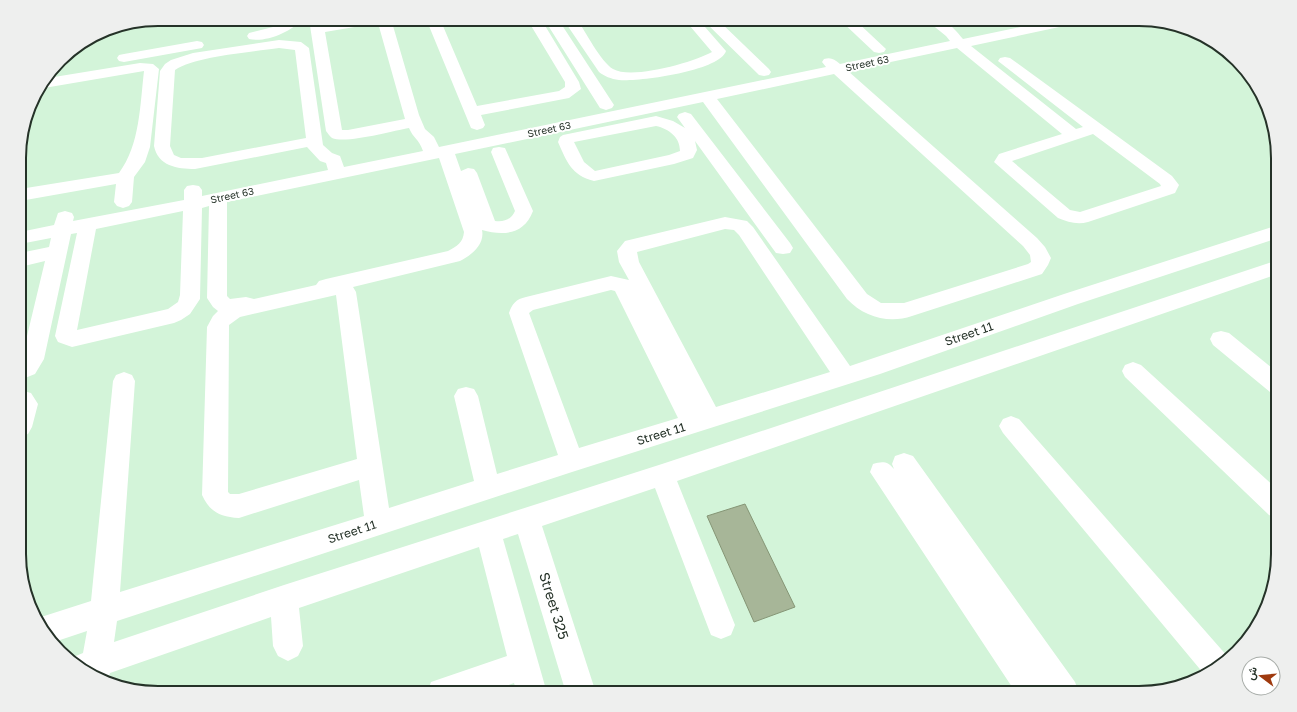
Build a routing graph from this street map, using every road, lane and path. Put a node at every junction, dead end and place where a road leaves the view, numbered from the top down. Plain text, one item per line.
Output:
1 (288, 26) edge
2 (317, 26) edge
3 (386, 26) edge
4 (437, 26) edge
5 (538, 26) edge
6 (555, 26) edge
7 (575, 26) edge
8 (697, 26) edge
9 (716, 26) edge
10 (854, 26) edge
11 (946, 26) edge
12 (991, 26) edge
13 (1019, 26) edge
14 (960, 33) edge
15 (879, 49) junction
16 (1008, 64) junction
17 (832, 65) junction
18 (683, 68) junction
19 (990, 68) junction
20 (62, 69) edge
21 (764, 72) junction
22 (692, 80) dead end
23 (50, 82) edge
24 (738, 84) junction
25 (707, 96) junction
26 (675, 103) junction
27 (606, 105) junction
28 (472, 112) junction
29 (652, 115) junction
30 (414, 122) junction
31 (562, 127) junction
32 (1095, 128) junction
33 (479, 130) junction
34 (1074, 135) junction
35 (313, 141) junction
36 (435, 148) junction
37 (335, 167) junction
38 (125, 176) junction
39 (26, 194) edge
40 (192, 197) junction
41 (218, 198) junction
42 (123, 202) junction
43 (56, 219) junction
44 (26, 222) edge
45 (88, 224) junction
46 (1271, 233) edge
47 (26, 235) edge
48 (783, 248) dead end
49 (57, 252) junction
50 (26, 259) edge
51 (1271, 269) edge
52 (1221, 339) dead end
53 (26, 367) edge
54 (1134, 371) dead end
55 (845, 376) junction
56 (1271, 380) edge
57 (124, 381) dead end
58 (466, 396) dead end
59 (702, 421) junction
60 (1011, 426) dead end
61 (572, 461) junction
62 (370, 466) junction
63 (662, 475) junction
64 (488, 489) junction
65 (1271, 500) edge
66 (527, 519) junction
67 (378, 524) junction
68 (488, 532) junction
69 (284, 599) junction
70 (104, 611) junction
71 (721, 625) dead end
72 (49, 629) edge
73 (288, 646) dead end
74 (1214, 663) edge
75 (91, 668) edge
76 (93, 668) edge
77 (528, 679) edge
78 (485, 686) edge
79 (579, 686) edge
80 (1030, 686) edge
81 (1059, 686) edge

1 - 20 street
2 - 30 street
3 - 30 street
4 - 28 street
5 - 28 street
6 - 27 street
7 - 18 street
8 - 18 street
9 - 21 street
10 - 15 street
11 - 14 street
12 - 14 street, Street 63
13 - 14 street, Street 63
14 - 15 street, Street 63
14 - 16 street
14 - 17 street, Street 63
14 - 19 street
15 - 17 street, Street 63
16 - 19 street
16 - 32 street
17 - 21 street, Street 63
17 - 24 street, Street 63
17 - 25 street
18 - 22 street
19 - 34 street
21 - 24 street, Street 63
23 - 38 street
24 - 25 street, Street 63
24 - 27 street, Street 63
25 - 26 street, Street 63
26 - 29 street, Street 63
26 - 48 street
27 - 31 street, Street 63
28 - 33 street
29 - 31 street, Street 63
29 - 31 street
30 - 36 street
31 - 33 street, Street 63
31 - 36 street, Street 63
32 - 34 street
32 - 34 street
33 - 36 street, Street 63
35 - 35 street
35 - 37 street
36 - 37 street, Street 63
36 - 41 street
37 - 40 street, Street 63
37 - 41 street, Street 63
38 - 39 street
38 - 42 street
40 - 41 street, Street 63
40 - 42 street, Street 63
40 - 45 street, Street 63
40 - 45 street
42 - 43 street, Street 63
43 - 44 street, Street 63
43 - 45 street, Street 63
43 - 47 street, Street 63
43 - 49 street
46 - 55 street, Street 11
49 - 50 street
49 - 53 street
51 - 63 street
52 - 56 street
54 - 65 street
55 - 59 street, Street 11
55 - 59 street
57 - 70 street
58 - 64 street
59 - 61 street, Street 11
59 - 61 street
60 - 74 street
61 - 64 street, Street 11
62 - 62 street
62 - 67 street
63 - 66 street
63 - 71 street
64 - 67 street, Street 11
66 - 68 street
66 - 79 street, Street 325
67 - 70 street, Street 11
68 - 69 street
68 - 77 street
69 - 73 street
69 - 76 street
70 - 72 street, Street 11
70 - 75 street
77 - 78 street
80 - 81 street

